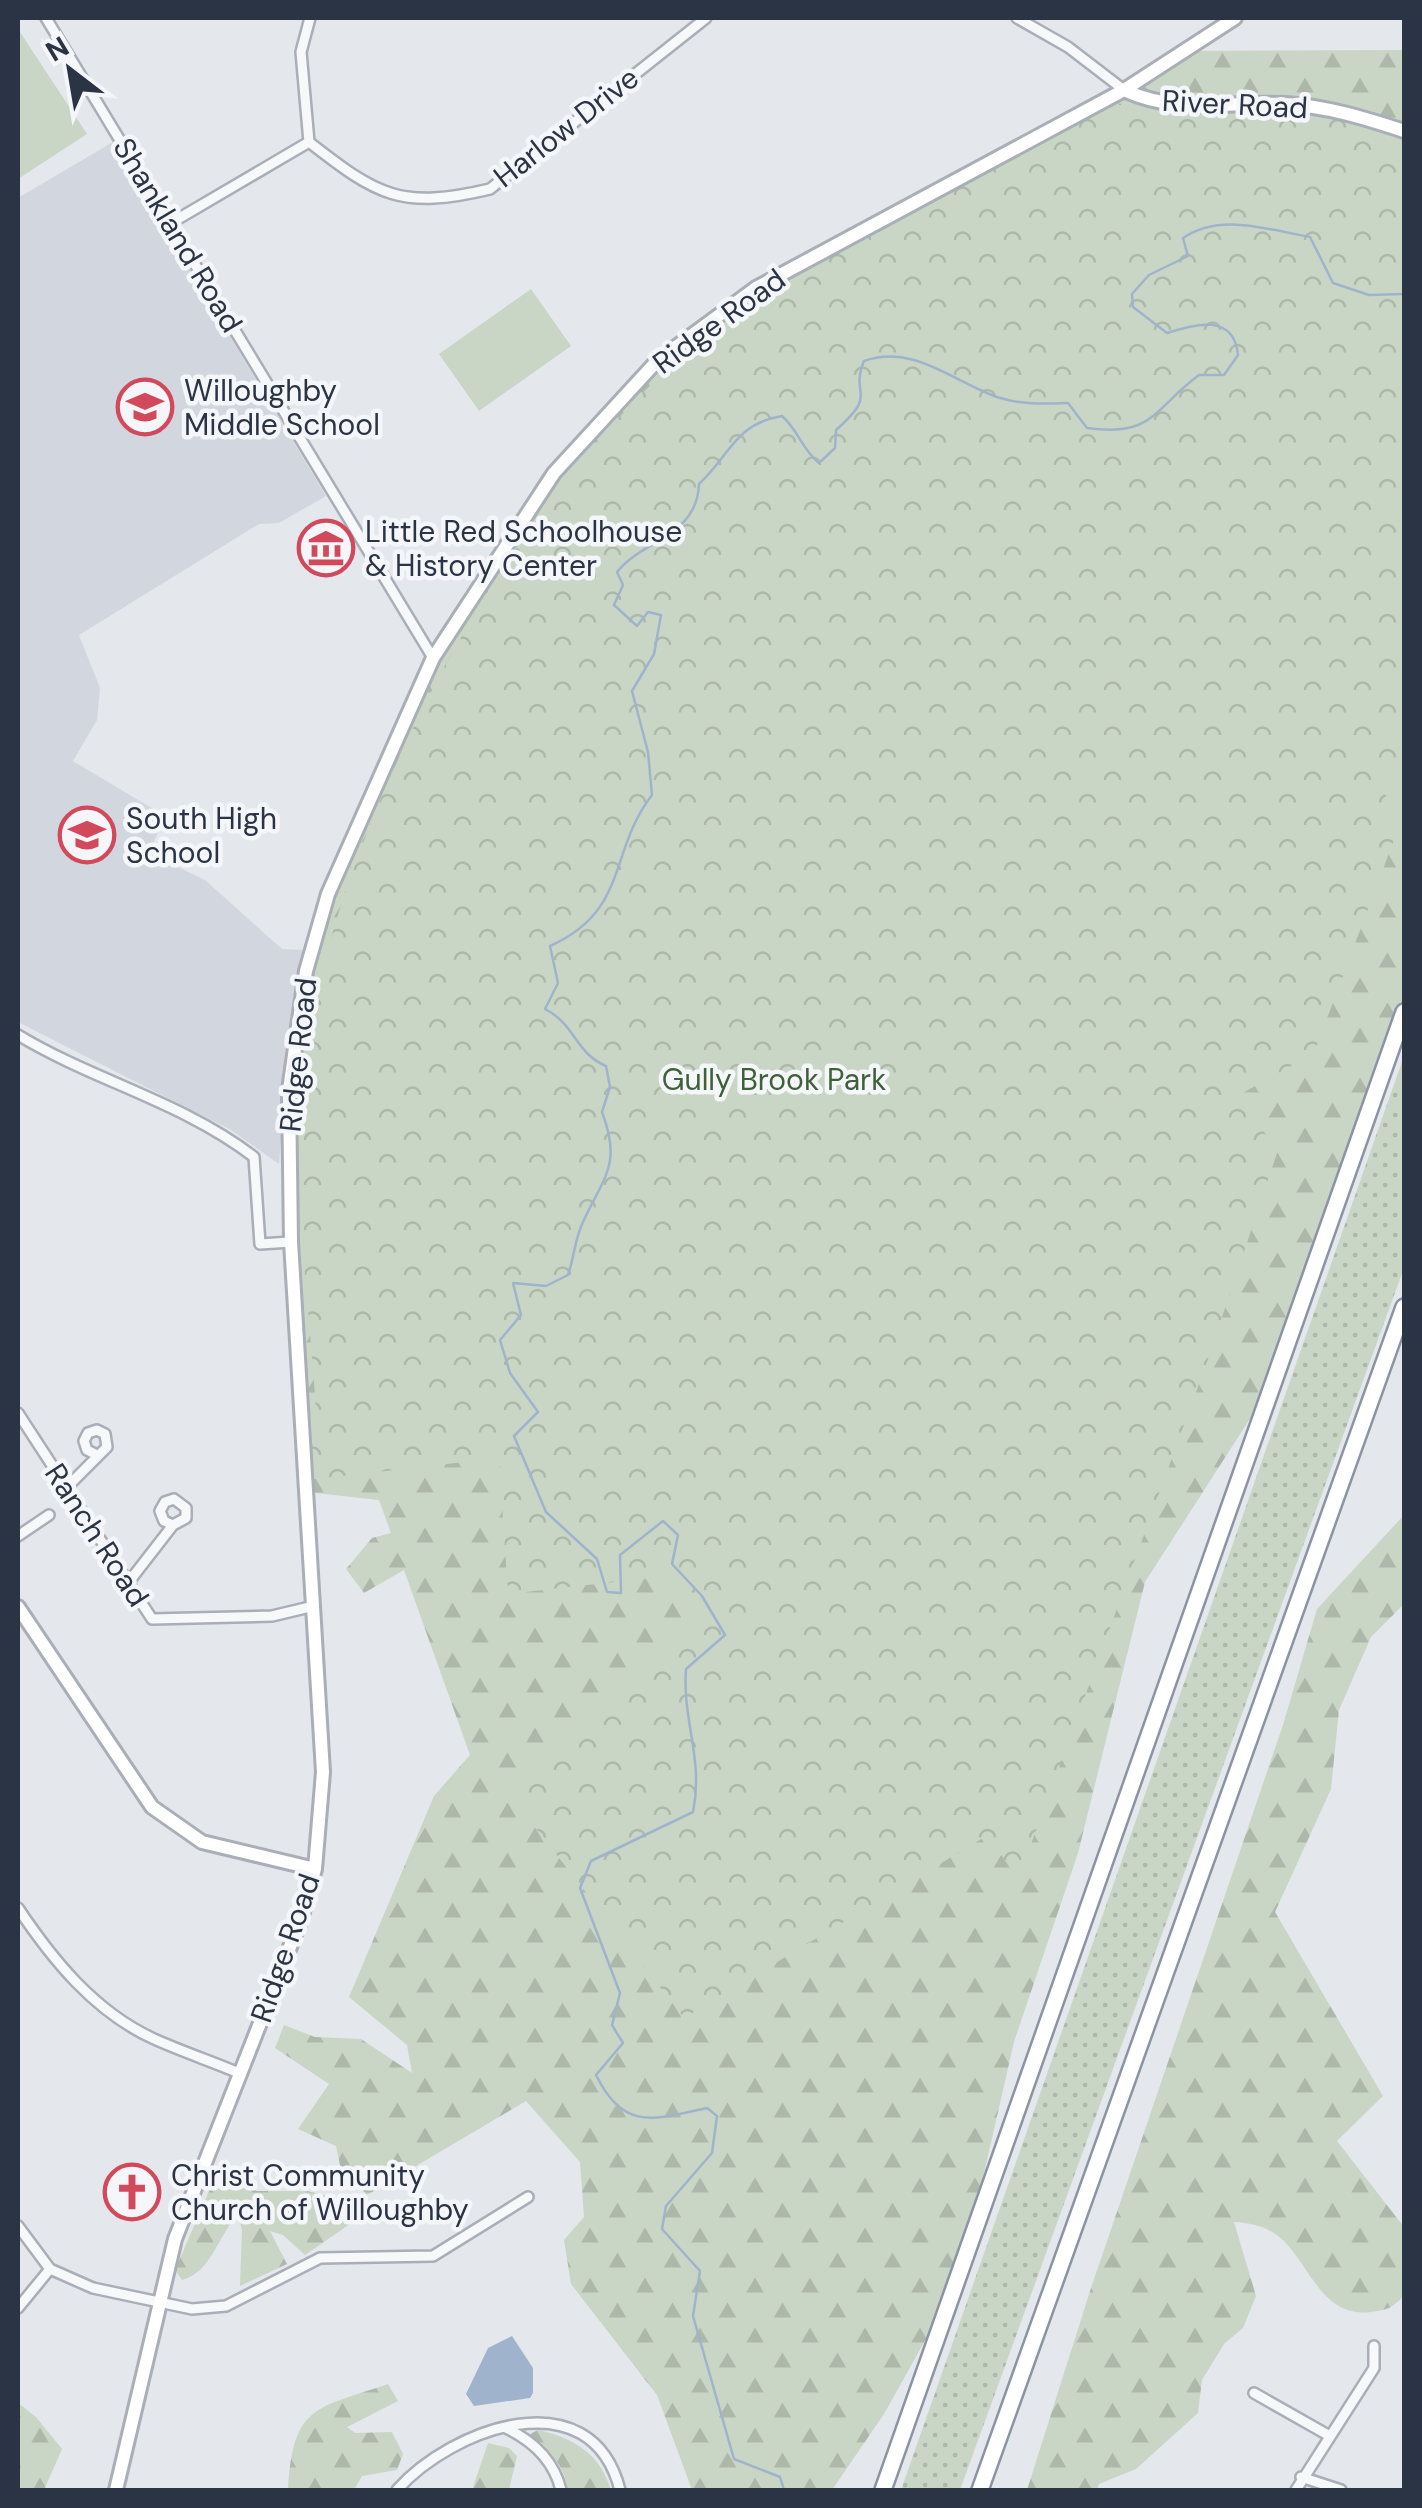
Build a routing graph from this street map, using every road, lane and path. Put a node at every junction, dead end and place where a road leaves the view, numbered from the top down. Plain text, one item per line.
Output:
1 (46, 18) edge
2 (310, 18) edge
3 (706, 18) edge
4 (1017, 18) edge
5 (1235, 18) edge
6 (1124, 90) junction
7 (1404, 131) edge
8 (309, 142) junction
9 (171, 223) junction
10 (433, 658) junction
11 (1404, 1012) edge
12 (18, 1035) edge
13 (291, 1242) junction
14 (1404, 1307) edge
15 (18, 1414) edge
16 (95, 1454) dead end
17 (66, 1488) junction
18 (49, 1515) dead end
19 (173, 1526) dead end
20 (18, 1536) edge
21 (128, 1583) junction
22 (314, 1606) junction
23 (18, 1607) edge
24 (314, 1869) junction
25 (18, 1908) edge
26 (240, 2073) junction
27 (528, 2197) dead end
28 (18, 2226) edge
29 (50, 2269) junction
30 (158, 2302) junction
31 (18, 2308) edge
32 (1374, 2346) dead end
33 (1254, 2393) dead end
34 (503, 2427) junction
35 (1328, 2435) junction
36 (1300, 2477) junction
37 (116, 2490) edge
38 (396, 2490) edge
39 (561, 2490) edge
40 (620, 2490) edge
41 (883, 2490) edge
42 (980, 2490) edge
43 (1296, 2490) edge
44 (1341, 2490) edge

1 - 9 street, Shankland Road
2 - 8 street
3 - 8 street, Harlow Drive
4 - 6 street
5 - 6 main road, Ridge Road
6 - 7 main road, River Road
6 - 10 main road, Ridge Road
8 - 9 street
9 - 10 street, Shankland Road
10 - 13 main road, Ridge Road
11 - 41 highway
12 - 13 street
13 - 22 main road, Ridge Road
14 - 42 highway
15 - 17 street, Ranch Road
16 - 17 street
17 - 21 street, Ranch Road
18 - 20 street
19 - 21 street
21 - 22 street, Ranch Road
22 - 24 main road, Ridge Road
23 - 24 main road
24 - 26 main road, Ridge Road
25 - 26 street
26 - 30 main road, Ridge Road
27 - 30 street
28 - 29 street
29 - 30 street
29 - 31 street
30 - 37 main road, Ridge Road
32 - 35 street
33 - 35 street
34 - 38 street
34 - 39 street
34 - 40 street
35 - 36 street
36 - 43 street
36 - 44 street

